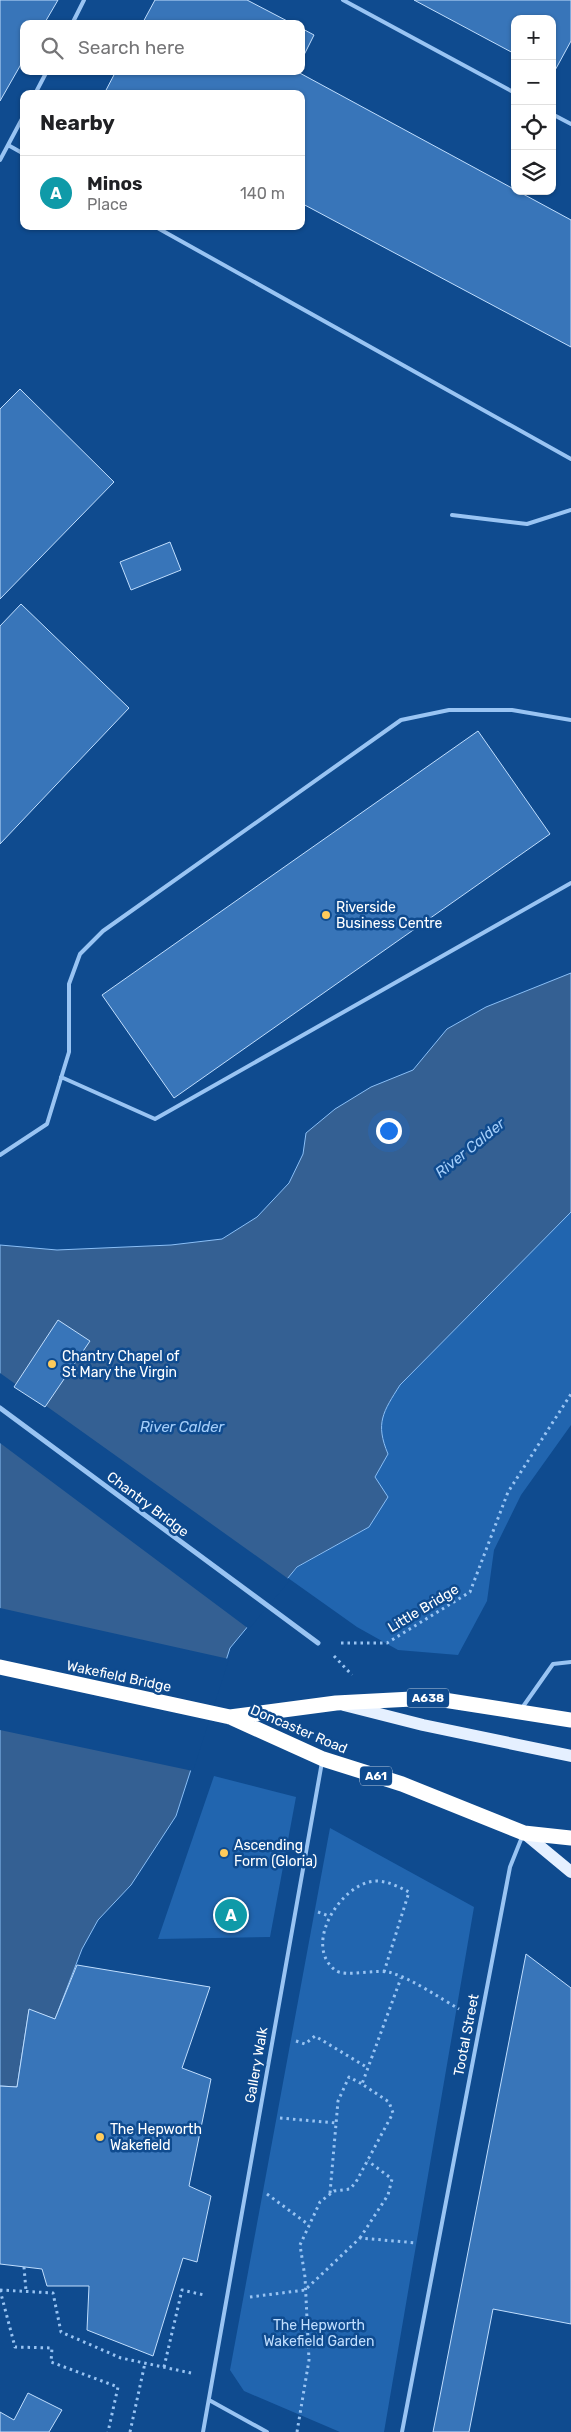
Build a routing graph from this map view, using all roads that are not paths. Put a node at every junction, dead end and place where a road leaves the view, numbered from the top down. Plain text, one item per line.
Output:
1 (84, 0) edge
2 (343, 0) edge
3 (74, 20) edge
4 (45, 75) edge
5 (37, 90) edge
6 (511, 91) edge
7 (556, 116) edge
8 (20, 122) edge
9 (571, 124) edge
10 (8, 145) junction
11 (20, 152) edge
12 (0, 160) edge
13 (161, 230) edge
14 (571, 459) edge
15 (571, 510) edge
16 (452, 515) dead end
17 (571, 720) edge
18 (571, 883) edge
19 (61, 1077) junction
20 (0, 1155) edge
21 (0, 1408) edge
22 (318, 1643) road end
23 (571, 1662) edge
24 (0, 1667) edge
25 (336, 1703) junction
26 (519, 1712) junction
27 (230, 1717) junction
28 (571, 1720) edge
29 (571, 1756) edge
30 (323, 1759) junction
31 (524, 1833) junction
32 (571, 1838) edge
33 (571, 1872) edge
34 (209, 2400) junction
35 (203, 2432) edge
36 (267, 2432) edge
37 (402, 2432) edge

1 - 3 lane
2 - 6 lane
4 - 5 lane
7 - 9 lane
8 - 10 lane
10 - 11 lane
10 - 12 lane
13 - 14 lane
15 - 16 lane
17 - 19 lane
18 - 19 lane
19 - 20 lane
21 - 22 street, Chantry Bridge
23 - 26 lane
24 - 27 highway, Wakefield Bridge / A61
25 - 26 highway, Doncaster Road / A638
25 - 27 highway, Doncaster Road / A61
25 - 29 main road, Doncaster Road / A61
26 - 28 highway, Doncaster Road / A638
27 - 30 highway, Doncaster Road / A61
30 - 31 highway, Doncaster Road / A61
30 - 34 lane, Gallery Walk
31 - 32 highway, Doncaster Road
31 - 33 main road, A61
31 - 37 lane, Tootal Street
34 - 35 lane, Gallery Walk
34 - 36 lane

